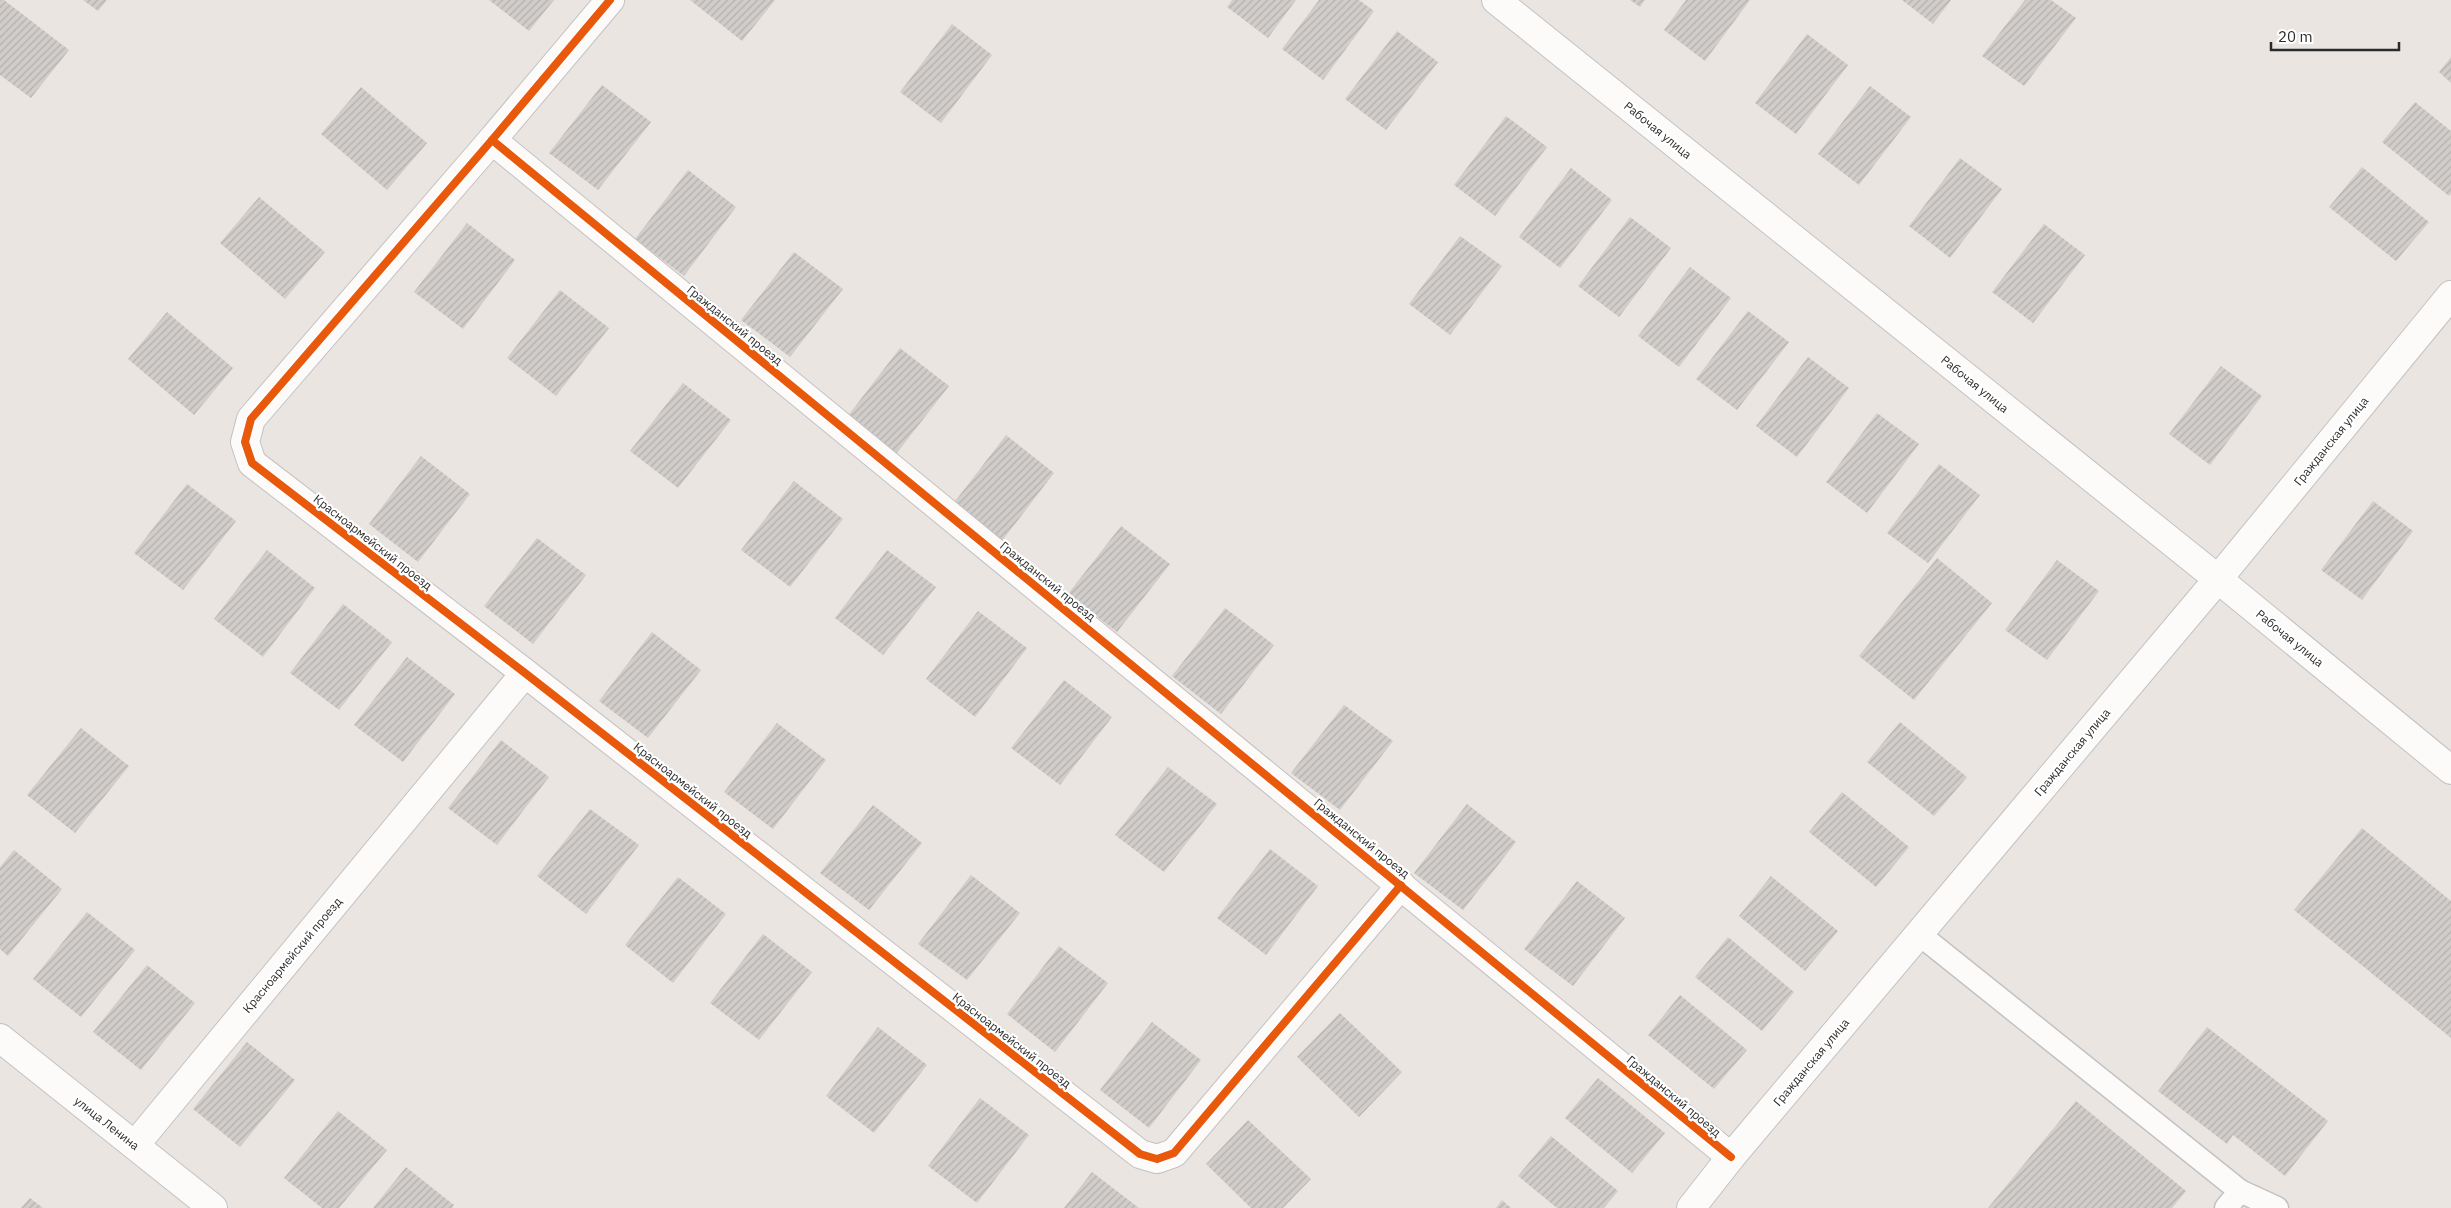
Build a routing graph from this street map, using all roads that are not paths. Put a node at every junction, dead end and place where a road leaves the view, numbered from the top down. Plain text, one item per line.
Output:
1 (610, 0) edge
2 (1496, 0) edge
3 (492, 140) junction
4 (2451, 295) edge
5 (2218, 579) junction
6 (525, 673) junction
7 (2451, 770) edge
8 (1401, 885) junction
9 (1919, 934) junction
10 (0, 1038) edge
11 (135, 1145) junction
12 (1731, 1157) junction
13 (2240, 1190) junction
14 (213, 1208) edge
15 (1691, 1208) edge
16 (2226, 1208) edge
17 (2277, 1208) edge

1 - 3 street
2 - 5 street, Рабочая улица
3 - 6 street, Красноармейский проезд
3 - 8 street, Гражданский проезд
4 - 5 street, Гражданская улица
5 - 7 street, Рабочая улица
5 - 9 street, Гражданская улица
6 - 8 street, Красноармейский проезд
6 - 11 street, Красноармейский проезд
8 - 12 street, Гражданский проезд
9 - 12 street, Гражданская улица
9 - 13 lane
10 - 11 street, улица Ленина
11 - 14 street, улица Ленина
12 - 15 street, Гражданская улица
13 - 16 lane
13 - 17 lane

